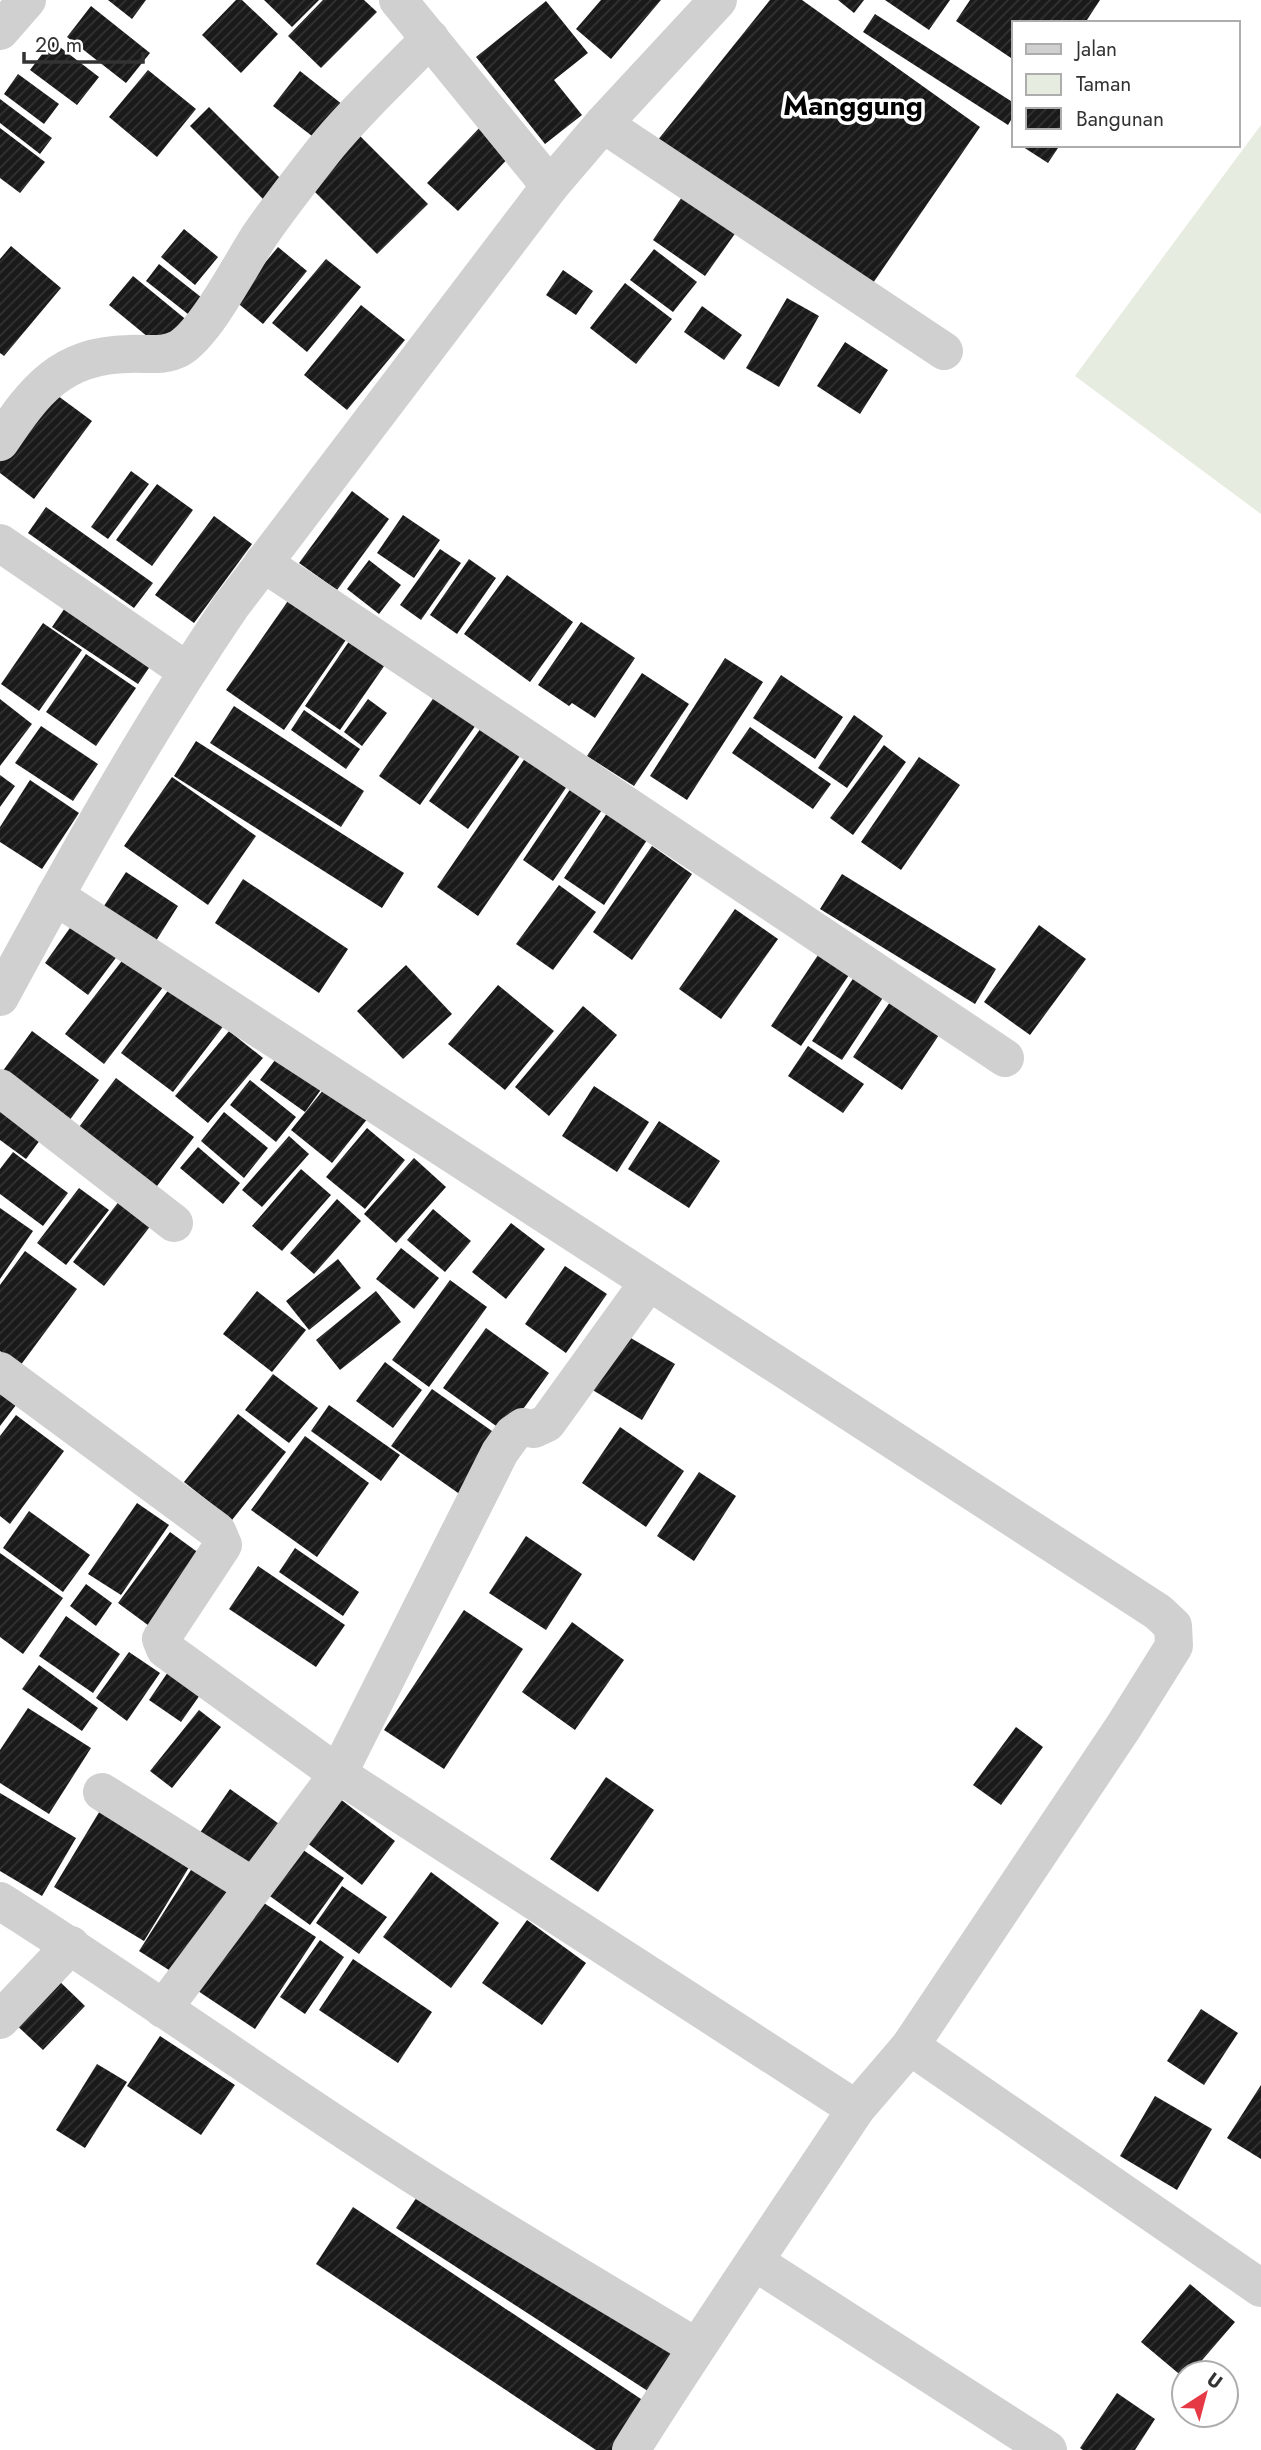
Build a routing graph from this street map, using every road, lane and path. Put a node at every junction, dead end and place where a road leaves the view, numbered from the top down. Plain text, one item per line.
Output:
1 (27, 0) edge
2 (398, 0) edge
3 (718, 0) edge
4 (0, 31) edge
5 (430, 38) junction
6 (603, 124) junction
7 (550, 186) junction
8 (944, 351) dead end
9 (0, 442) edge
10 (0, 543) edge
11 (263, 563) junction
12 (187, 671) junction
13 (55, 897) junction
14 (0, 997) edge
15 (1005, 1058) dead end
16 (0, 1088) edge
17 (174, 1223) dead end
18 (648, 1283) junction
19 (0, 1371) edge
20 (338, 1774) junction
21 (102, 1792) dead end
22 (252, 1886) junction
23 (0, 1901) edge
24 (71, 1945) junction
25 (163, 2009) junction
26 (0, 2020) edge
27 (910, 2046) junction
28 (856, 2109) junction
29 (755, 2262) junction
30 (1261, 2288) edge
31 (696, 2347) junction
32 (631, 2450) edge
33 (1048, 2450) edge

1 - 4 street
2 - 5 street
3 - 6 street
5 - 7 street
5 - 9 street
6 - 7 street
6 - 8 street
7 - 11 street
10 - 12 street
11 - 12 street
11 - 15 street
12 - 13 street
13 - 14 street
13 - 18 street
16 - 17 street
18 - 20 street
18 - 27 street
19 - 20 street
20 - 22 street
20 - 28 street
21 - 22 street
22 - 25 street
23 - 24 street
24 - 25 street
24 - 26 street
25 - 31 street
27 - 28 street
27 - 30 street
28 - 29 street
29 - 31 street
29 - 33 street
31 - 32 street

